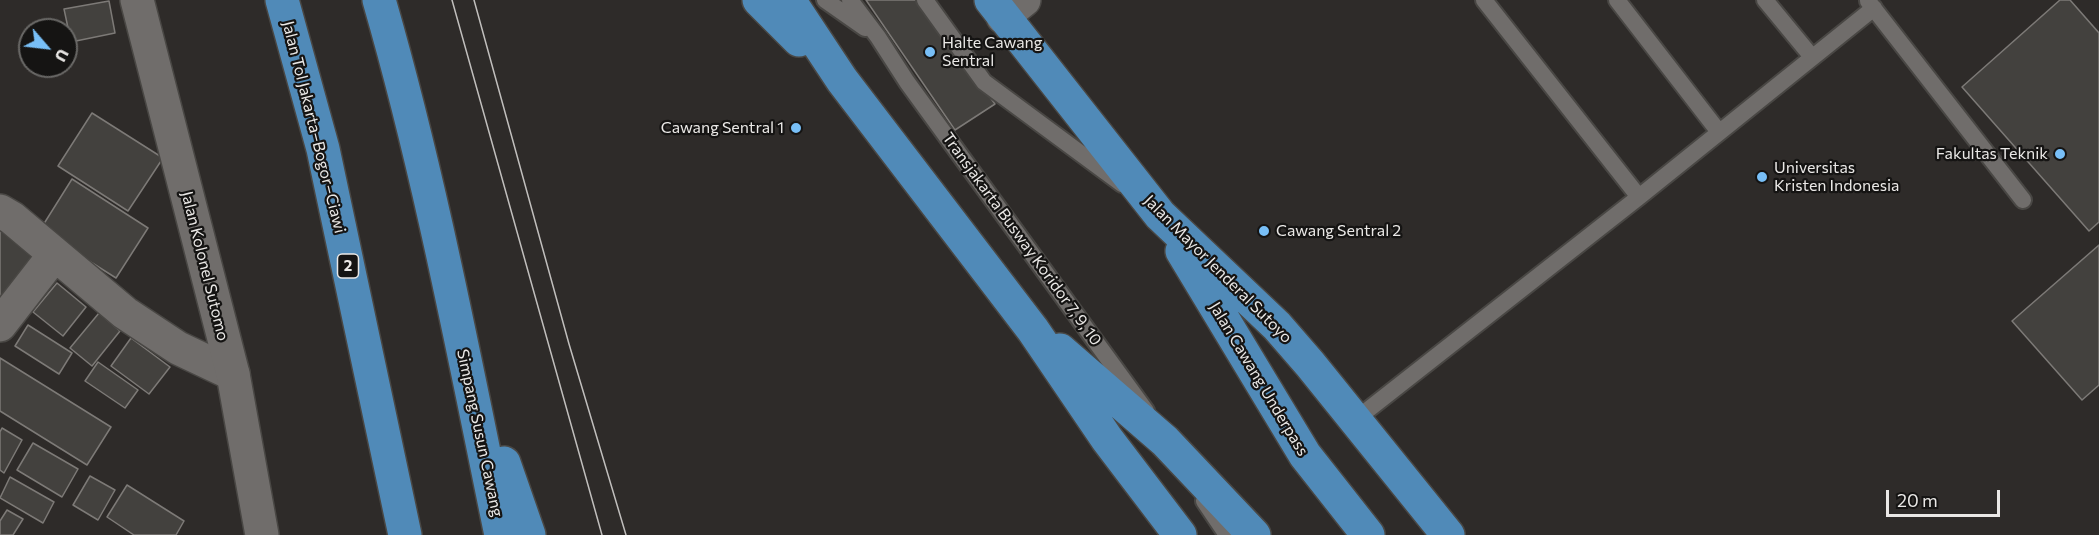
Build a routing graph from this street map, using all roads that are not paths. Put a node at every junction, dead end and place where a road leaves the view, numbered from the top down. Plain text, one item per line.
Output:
1 (137, 0) edge
2 (282, 0) edge
3 (379, 0) edge
4 (759, 0) edge
5 (789, 0) edge
6 (825, 0) edge
7 (850, 0) edge
8 (925, 0) edge
9 (1484, 0) edge
10 (1617, 0) edge
11 (1765, 0) edge
12 (1870, 4) edge
13 (1006, 6) edge
14 (878, 37) junction
15 (1812, 57) junction
16 (842, 80) junction
17 (1719, 132) junction
18 (1639, 197) junction
19 (2023, 200) dead end
20 (0, 211) edge
21 (1160, 215) junction
22 (56, 254) junction
23 (0, 325) edge
24 (459, 330) junction
25 (1033, 330) junction
26 (233, 374) junction
27 (1355, 420) junction
28 (1165, 441) junction
29 (262, 535) edge
30 (405, 535) edge
31 (501, 535) edge
32 (529, 535) edge
33 (1180, 535) edge
34 (1227, 535) edge
35 (1254, 535) edge
36 (1368, 535) edge
37 (1448, 535) edge

1 - 26 street, Jalan Kolonel Sutomo
2 - 30 highway, Jalan Tol Jakarta–Bogor–Ciawi / 2
3 - 24 highway
4 - 16 highway
5 - 16 highway
6 - 14 lane
7 - 14 lane, Transjakarta Busway Koridor 7, 9, 10
8 - 21 lane
9 - 18 lane
10 - 17 lane
11 - 15 lane
12 - 15 lane
12 - 19 lane
13 - 21 highway, Jalan Mayor Jenderal Sutoyo
14 - 28 lane, Transjakarta Busway Koridor 7, 9, 10
15 - 17 lane
16 - 25 highway
17 - 18 lane
18 - 27 lane
20 - 22 street
21 - 27 highway, Jalan Mayor Jenderal Sutoyo
21 - 36 highway, Jalan Cawang Underpass
22 - 23 street
22 - 26 street
24 - 31 highway, Simpang Susun Cawang
24 - 32 highway
25 - 28 highway
25 - 33 highway
26 - 29 street, Jalan Kolonel Sutomo
27 - 37 highway, Jalan Mayor Jenderal Sutoyo
28 - 34 lane, Transjakarta Busway Koridor 7, 9, 10
28 - 35 highway

